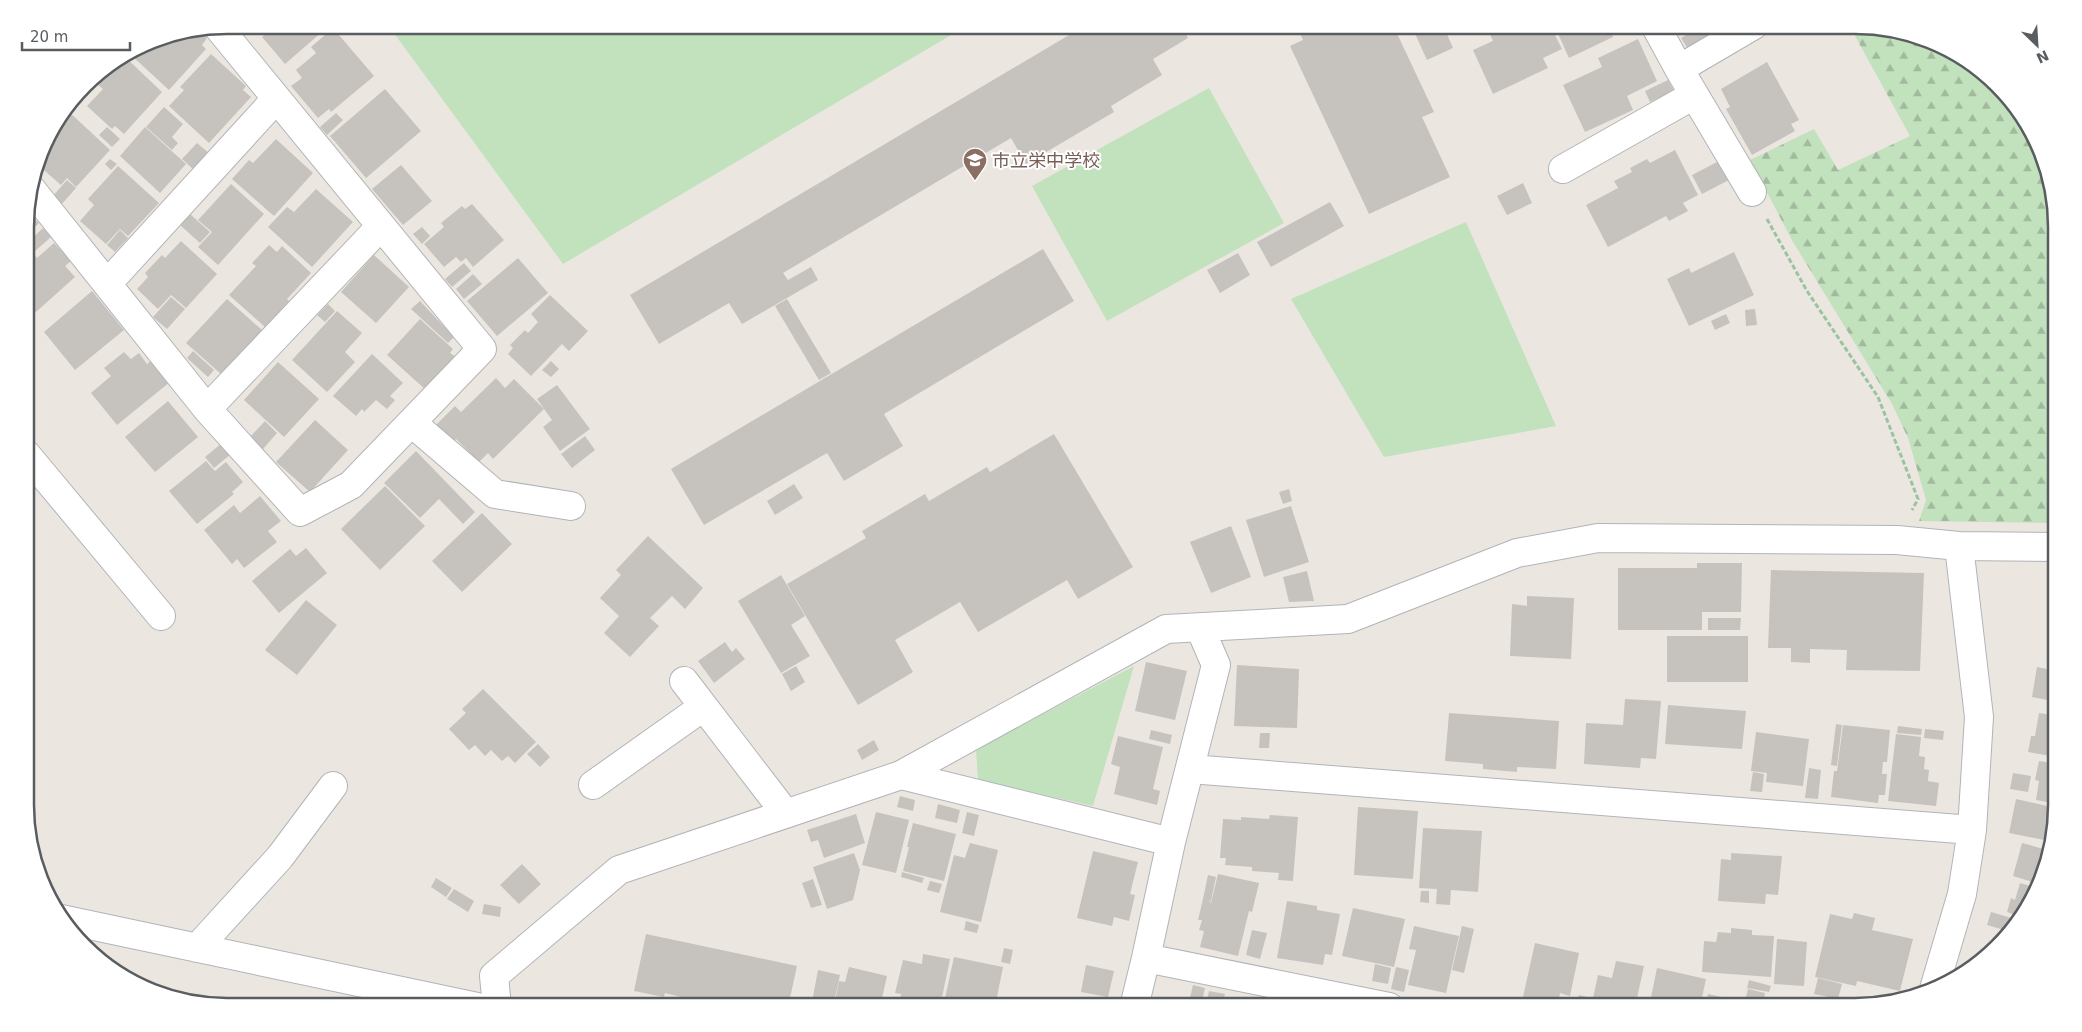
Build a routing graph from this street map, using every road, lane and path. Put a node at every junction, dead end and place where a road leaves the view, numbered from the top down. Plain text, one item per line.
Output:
1 (224, 34) edge
2 (1660, 34) edge
3 (1739, 34) edge
4 (1679, 69) junction
5 (1694, 95) junction
6 (276, 99) junction
7 (1563, 169) dead end
8 (1752, 192) joint
9 (36, 195) edge
10 (380, 226) junction
11 (106, 284) junction
12 (207, 409) junction
13 (412, 423) junction
14 (34, 464) edge
15 (571, 506) dead end
16 (1897, 540) junction
17 (1959, 546) junction
18 (2048, 547) edge
19 (161, 616) dead end
20 (1200, 628) junction
21 (684, 681) dead end
22 (703, 707) junction
23 (1190, 768) junction
24 (901, 775) junction
25 (593, 785) dead end
26 (334, 786) dead end
27 (786, 814) junction
28 (1972, 830) junction
29 (1171, 842) junction
30 (73, 921) edge
31 (198, 948) junction
32 (1146, 958) junction
33 (1937, 980) edge
34 (434, 998) edge
35 (496, 998) edge
36 (1136, 998) edge
37 (1344, 998) edge

1 - 6 street
2 - 4 street
3 - 4 street
4 - 5 street
5 - 7 street
5 - 8 street
6 - 10 street
6 - 11 street
8 - 16 path
9 - 11 street
10 - 12 street
10 - 13 street
11 - 12 street
12 - 13 street
13 - 15 street
14 - 19 street
16 - 17 street
16 - 20 street
17 - 18 street
17 - 28 street
20 - 23 street
20 - 24 street
21 - 22 street
22 - 25 street
22 - 27 street
23 - 28 street
23 - 29 street
24 - 27 street
24 - 29 street
26 - 31 street
27 - 35 street
28 - 33 street
29 - 32 street
30 - 31 street
31 - 34 street
32 - 36 street
32 - 37 street

